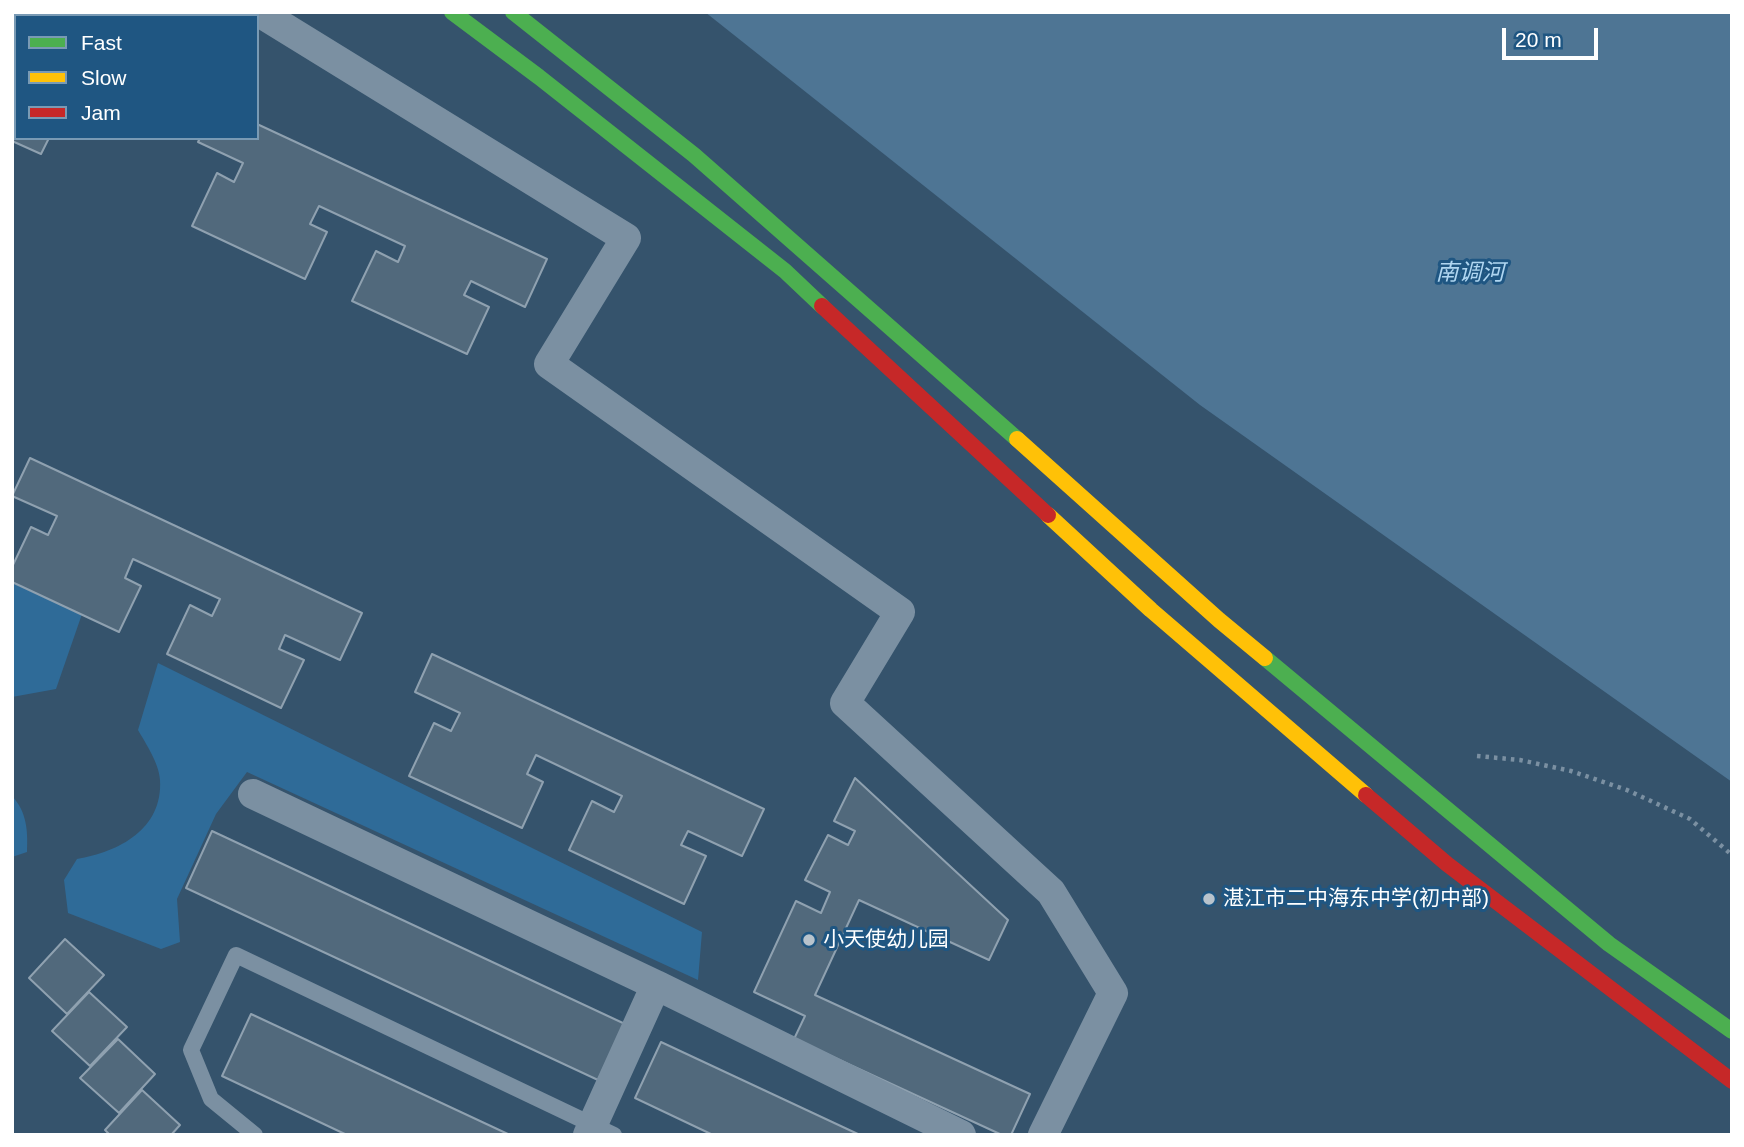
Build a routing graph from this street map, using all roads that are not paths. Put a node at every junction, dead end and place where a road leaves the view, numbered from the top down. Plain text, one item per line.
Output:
1 (259, 12) edge
2 (452, 12) edge
3 (513, 12) edge
4 (253, 794) dead end
5 (656, 985) junction
6 (1732, 1031) edge
7 (1732, 1081) edge
8 (598, 1131) edge
9 (255, 1135) edge
10 (961, 1135) edge
11 (1043, 1135) edge

1 - 11 street
2 - 7 street
3 - 6 street
4 - 5 street
5 - 8 street
5 - 10 street
8 - 9 lane

